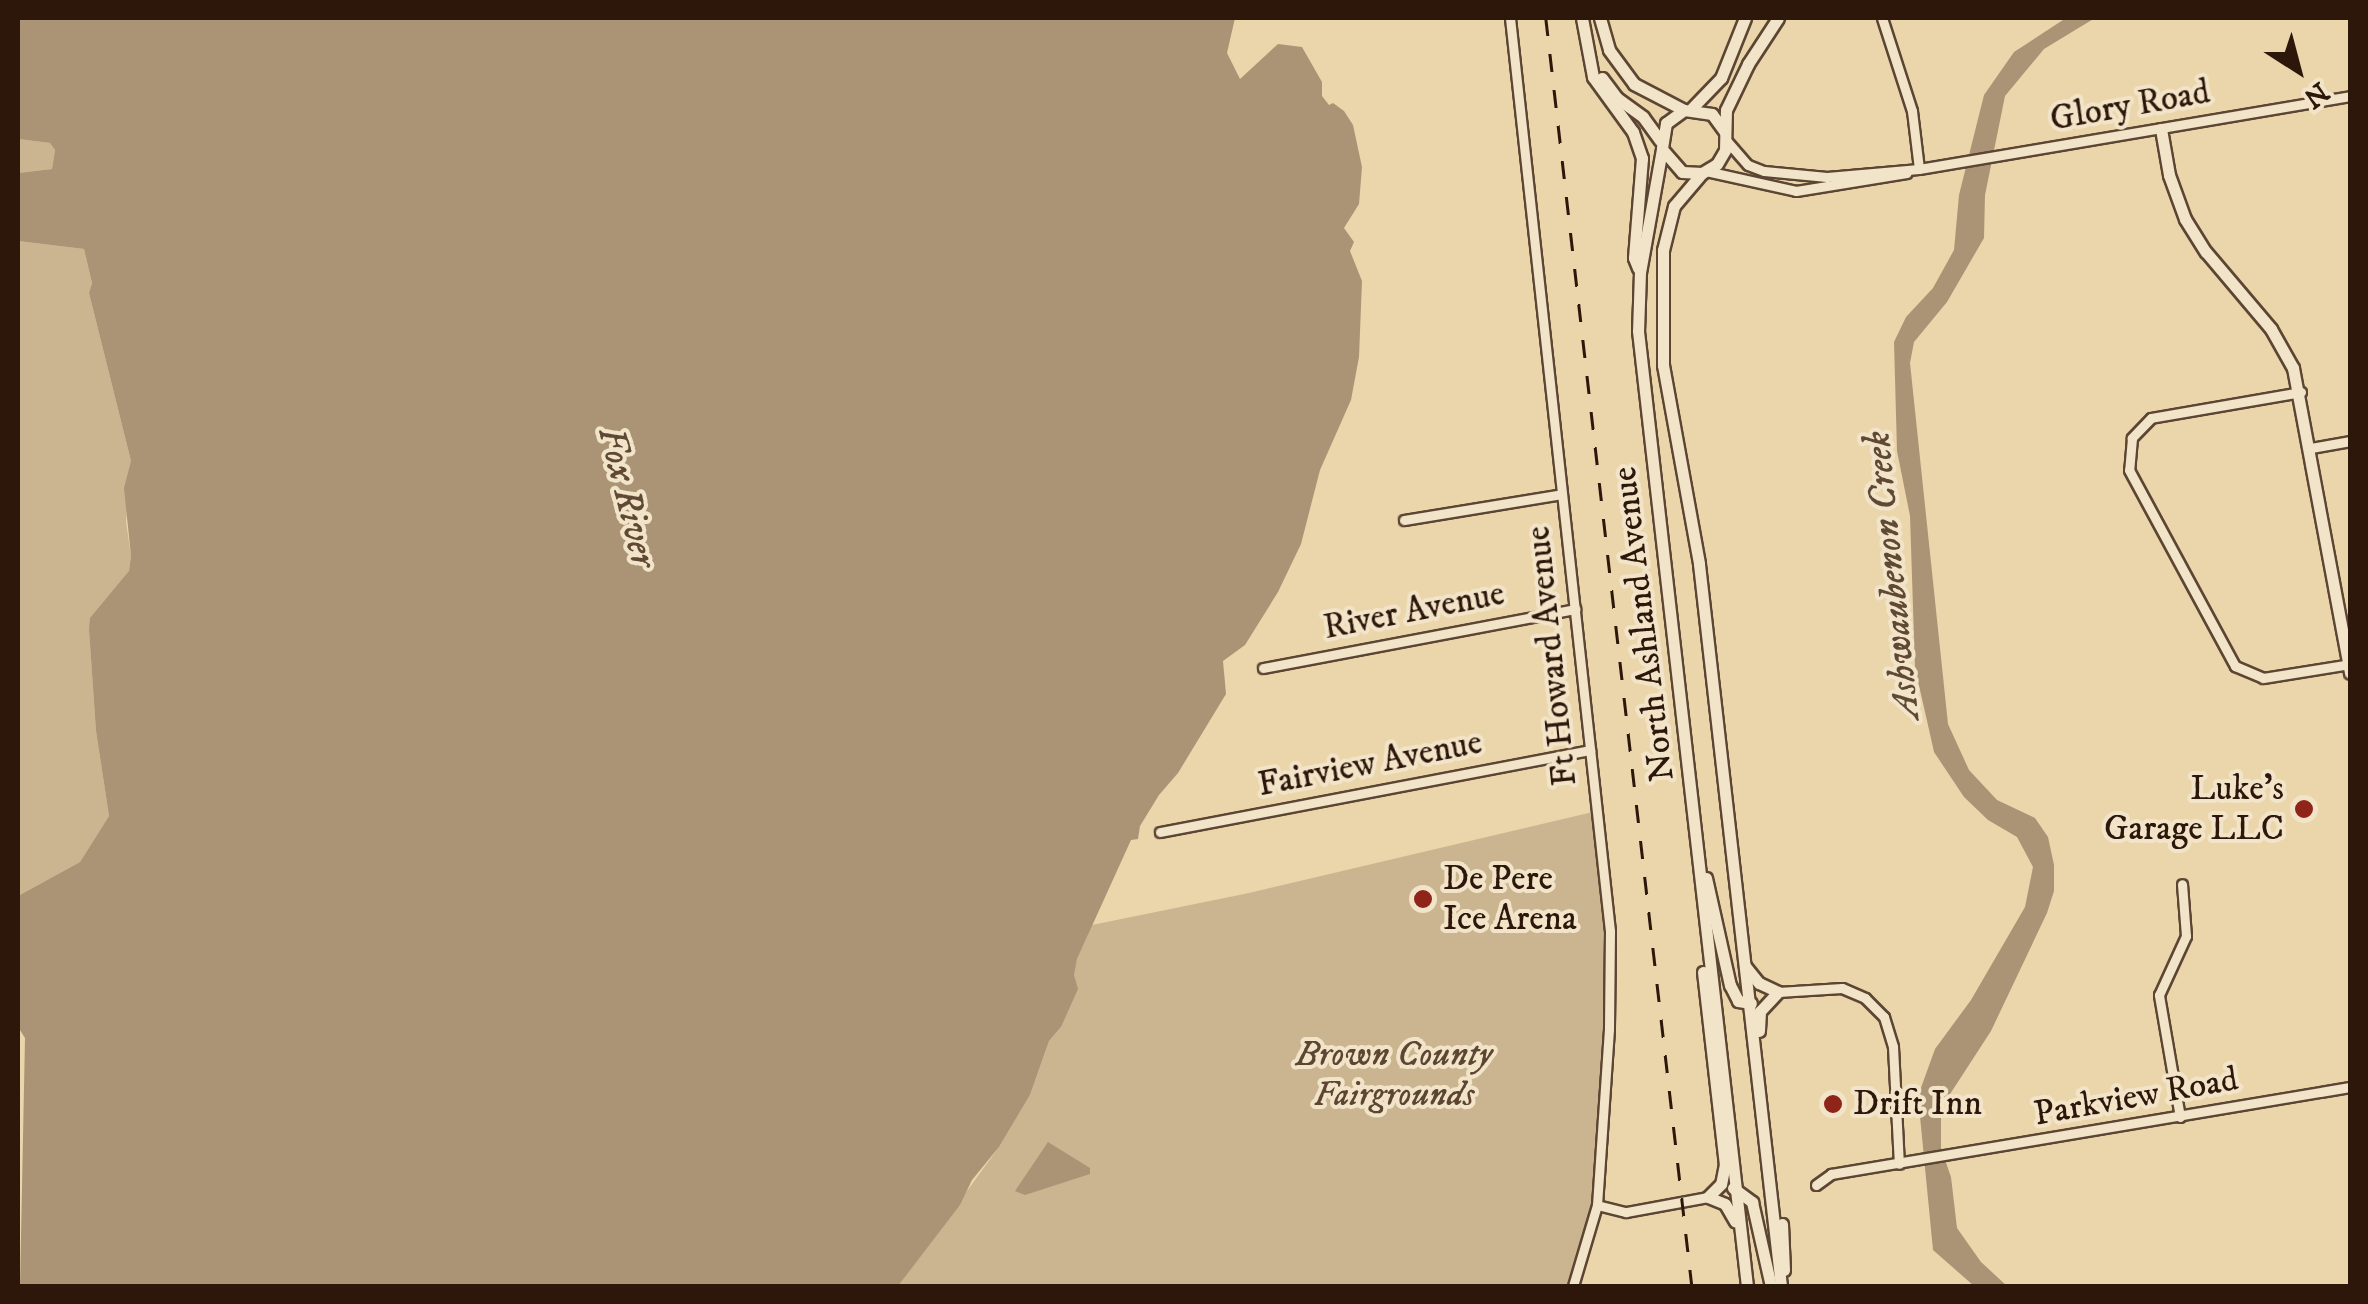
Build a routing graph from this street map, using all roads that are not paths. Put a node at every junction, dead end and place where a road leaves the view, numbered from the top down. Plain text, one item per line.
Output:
1 (1510, 18) edge
2 (1582, 18) edge
3 (1600, 18) edge
4 (1745, 18) edge
5 (1778, 18) edge
6 (1882, 18) edge
7 (1592, 68) junction
8 (2350, 96) edge
9 (1688, 109) junction
10 (2161, 129) junction
11 (1726, 136) junction
12 (1661, 146) junction
13 (1919, 169) junction
14 (1704, 172) junction
15 (1640, 272) junction
16 (2300, 392) junction
17 (2350, 441) edge
18 (2311, 448) junction
19 (1562, 494) junction
20 (1404, 520) dead end
21 (1575, 608) junction
22 (2350, 667) edge
23 (1263, 668) dead end
24 (1590, 750) junction
25 (1160, 832) dead end
26 (1698, 850) junction
27 (2182, 884) dead end
28 (1708, 949) junction
29 (1745, 966) junction
30 (1774, 996) junction
31 (1748, 1004) junction
32 (2350, 1087) edge
33 (2180, 1117) junction
34 (1899, 1164) junction
35 (1816, 1185) dead end
36 (1736, 1188) junction
37 (1713, 1192) junction
38 (1598, 1205) junction
39 (1741, 1239) junction
40 (1573, 1286) edge
41 (1747, 1286) edge
42 (1771, 1286) edge
43 (1781, 1286) edge

1 - 19 street, Ft Howard Avenue
2 - 7 main road
3 - 9 main road
4 - 9 main road
5 - 11 main road
6 - 13 street
7 - 12 main road
7 - 15 main road, North Ashland Avenue
8 - 10 street, Glory Road
9 - 11 main road
9 - 12 main road
10 - 13 street, Glory Road
10 - 16 main road
11 - 13 street, Glory Road
11 - 14 main road
12 - 14 main road
12 - 15 main road
13 - 14 street, Glory Road
14 - 29 main road, North Ashland Avenue
15 - 26 main road, North Ashland Avenue
16 - 18 main road
16 - 22 street
17 - 18 street
18 - 22 main road
19 - 20 street
19 - 21 street, Ft Howard Avenue
21 - 23 street, River Avenue
21 - 24 street, Ft Howard Avenue
24 - 25 street, Fairview Avenue
24 - 38 street, Ft Howard Avenue
26 - 28 main road, North Ashland Avenue
26 - 31 main road
27 - 33 street
28 - 36 main road, North Ashland Avenue
28 - 37 main road
29 - 30 main road
29 - 31 main road, North Ashland Avenue
30 - 31 main road
30 - 34 street
30 - 43 main road
31 - 43 main road, North Ashland Avenue
32 - 33 street, Parkview Road
33 - 34 street, Parkview Road
34 - 35 street, Parkview Road
36 - 37 main road
36 - 39 main road, North Ashland Avenue
36 - 42 main road
37 - 38 street
37 - 39 main road
38 - 40 street, Ft Howard Avenue
39 - 41 main road, North Ashland Avenue

